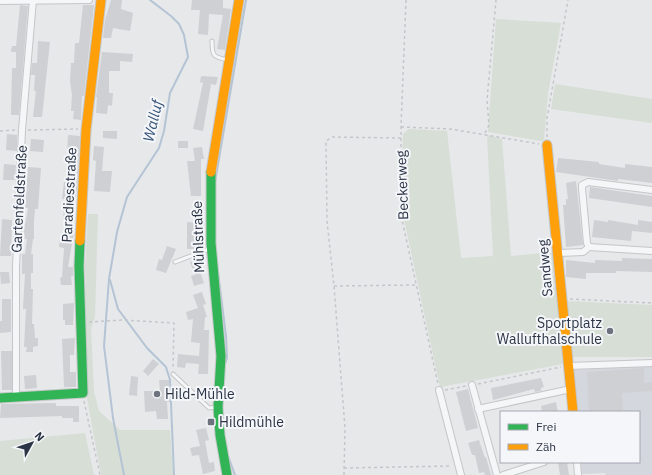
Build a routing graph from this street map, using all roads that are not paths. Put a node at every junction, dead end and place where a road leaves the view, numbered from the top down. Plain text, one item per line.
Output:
1 (89, 0) edge
2 (101, 0) edge
3 (239, 0) edge
4 (0, 1) edge
5 (33, 1) edge
6 (212, 40) dead end
7 (230, 60) junction
8 (547, 145) road end
9 (652, 190) edge
10 (589, 247) junction
11 (211, 248) junction
12 (652, 251) edge
13 (560, 253) dead end
14 (175, 262) dead end
15 (652, 363) edge
16 (569, 366) junction
17 (172, 374) road end
18 (472, 385) road end
19 (440, 390) road end
20 (571, 390) junction
21 (0, 398) edge
22 (16, 398) junction
23 (218, 407) junction
24 (478, 409) junction
25 (573, 411) edge
26 (541, 463) edge
27 (577, 463) edge
28 (227, 475) edge
29 (461, 475) edge
30 (497, 475) edge
31 (503, 475) edge
32 (578, 475) edge

1 - 5 street
2 - 22 street, Paradiesstraße
3 - 7 street, Mühlstraße
4 - 5 street
5 - 22 street, Gartenfeldstraße
6 - 7 lane
7 - 11 street, Mühlstraße
8 - 16 street, Sandweg
9 - 10 street
10 - 12 street
10 - 13 street
11 - 14 lane
11 - 23 street, Mühlstraße
15 - 16 street
16 - 20 street, Sandweg
17 - 23 lane
18 - 24 street
19 - 29 street
20 - 24 street
20 - 25 street, Sandweg
21 - 22 street
23 - 28 street, Mühlstraße
24 - 30 street
26 - 31 street
27 - 32 street

